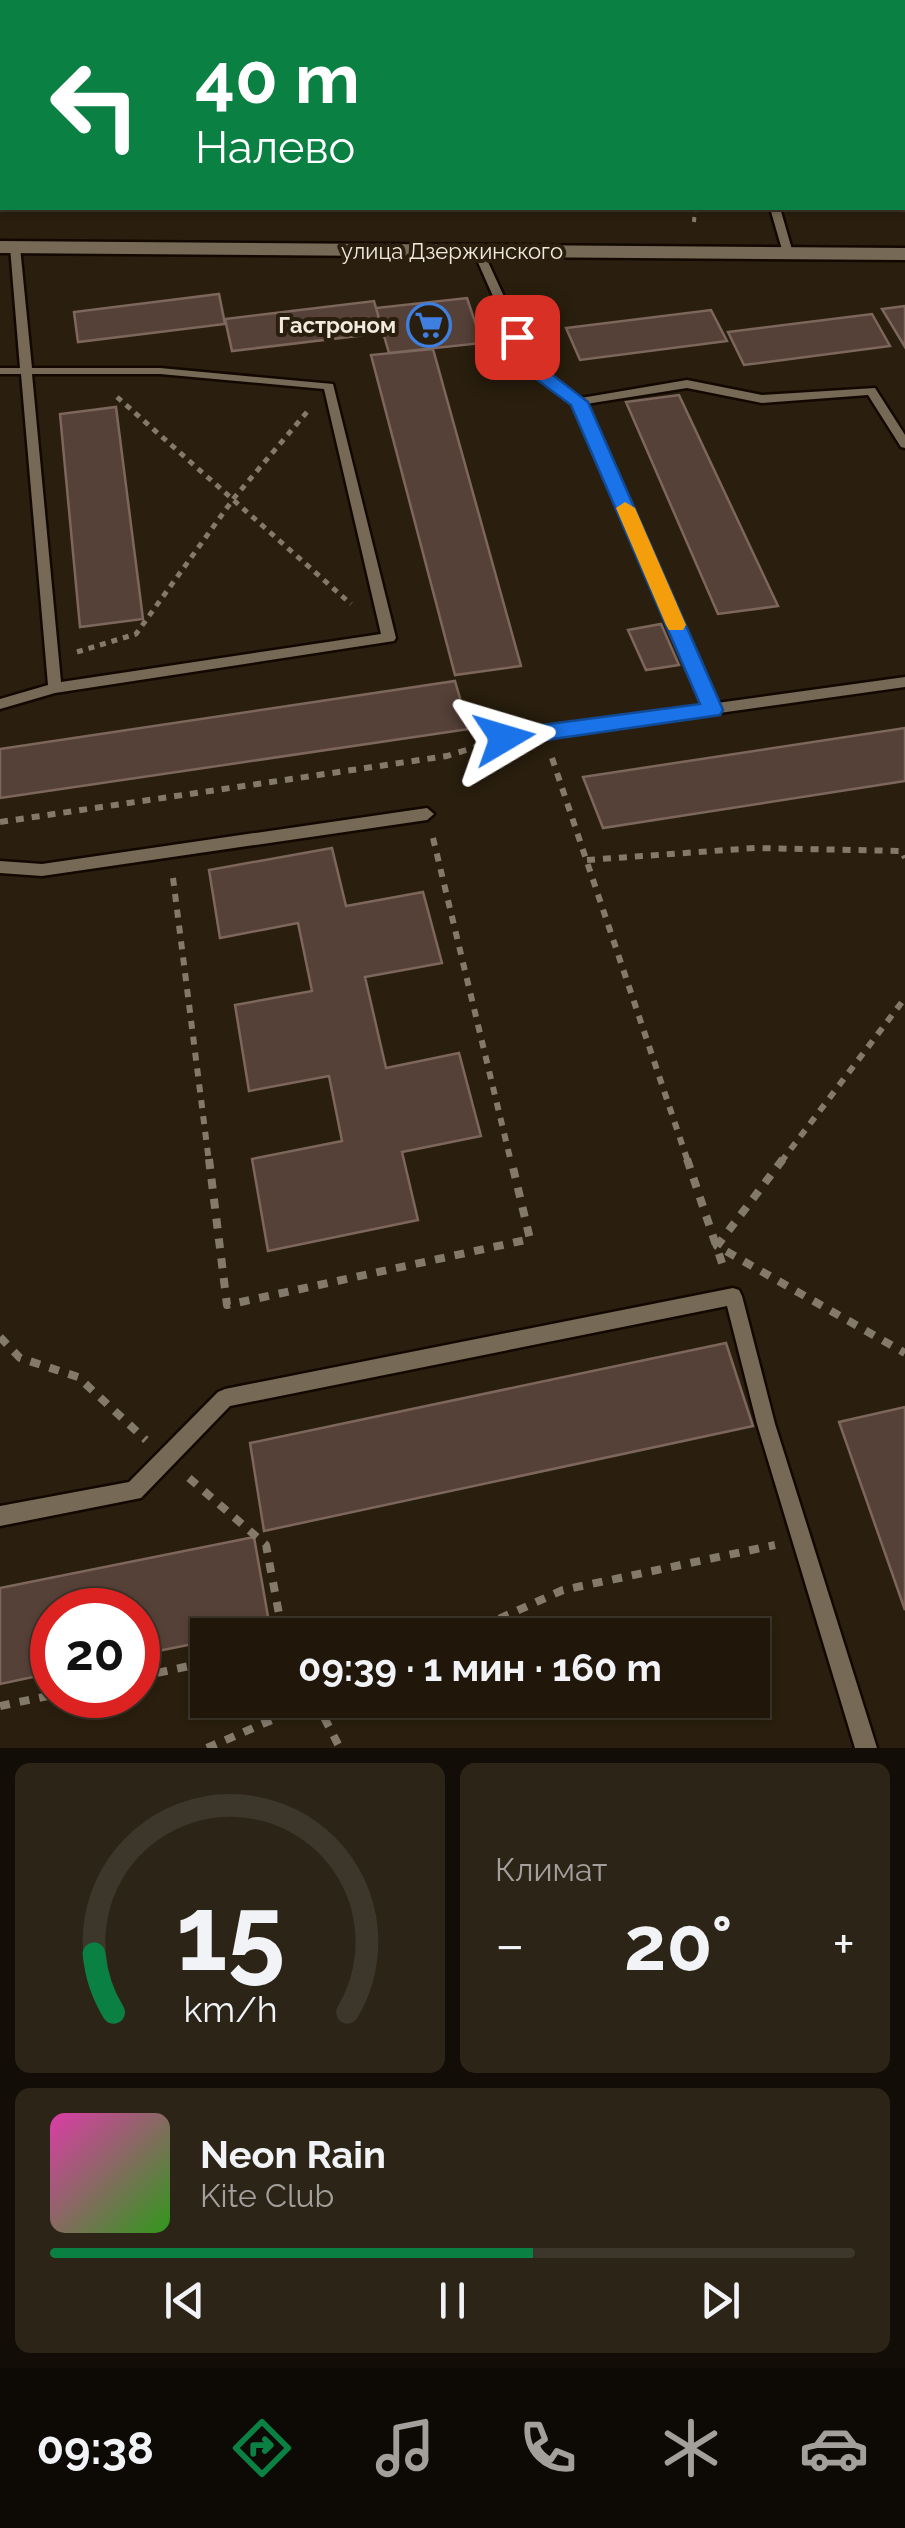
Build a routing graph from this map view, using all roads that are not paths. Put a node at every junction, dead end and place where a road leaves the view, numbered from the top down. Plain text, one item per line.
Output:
1 (776, 210) edge
2 (7, 247) edge
3 (478, 251) junction
4 (788, 253) junction
5 (905, 254) edge
6 (23, 368) junction
7 (0, 371) edge
8 (579, 402) junction
9 (905, 444) edge
10 (905, 682) edge
11 (55, 688) junction
12 (0, 704) edge
13 (713, 710) junction
14 (504, 738) road end
15 (427, 814) road end
16 (0, 866) edge
17 (0, 1516) edge
18 (866, 1748) edge

1 - 4 lane
2 - 3 street, улица Дзержинского
2 - 6 lane
3 - 4 street, улица Дзержинского
3 - 8 lane
4 - 5 street, улица Дзержинского
6 - 7 lane
6 - 11 lane
6 - 11 lane
8 - 9 lane
8 - 13 lane
10 - 13 lane
11 - 12 lane
13 - 14 lane
15 - 16 lane
17 - 18 lane

